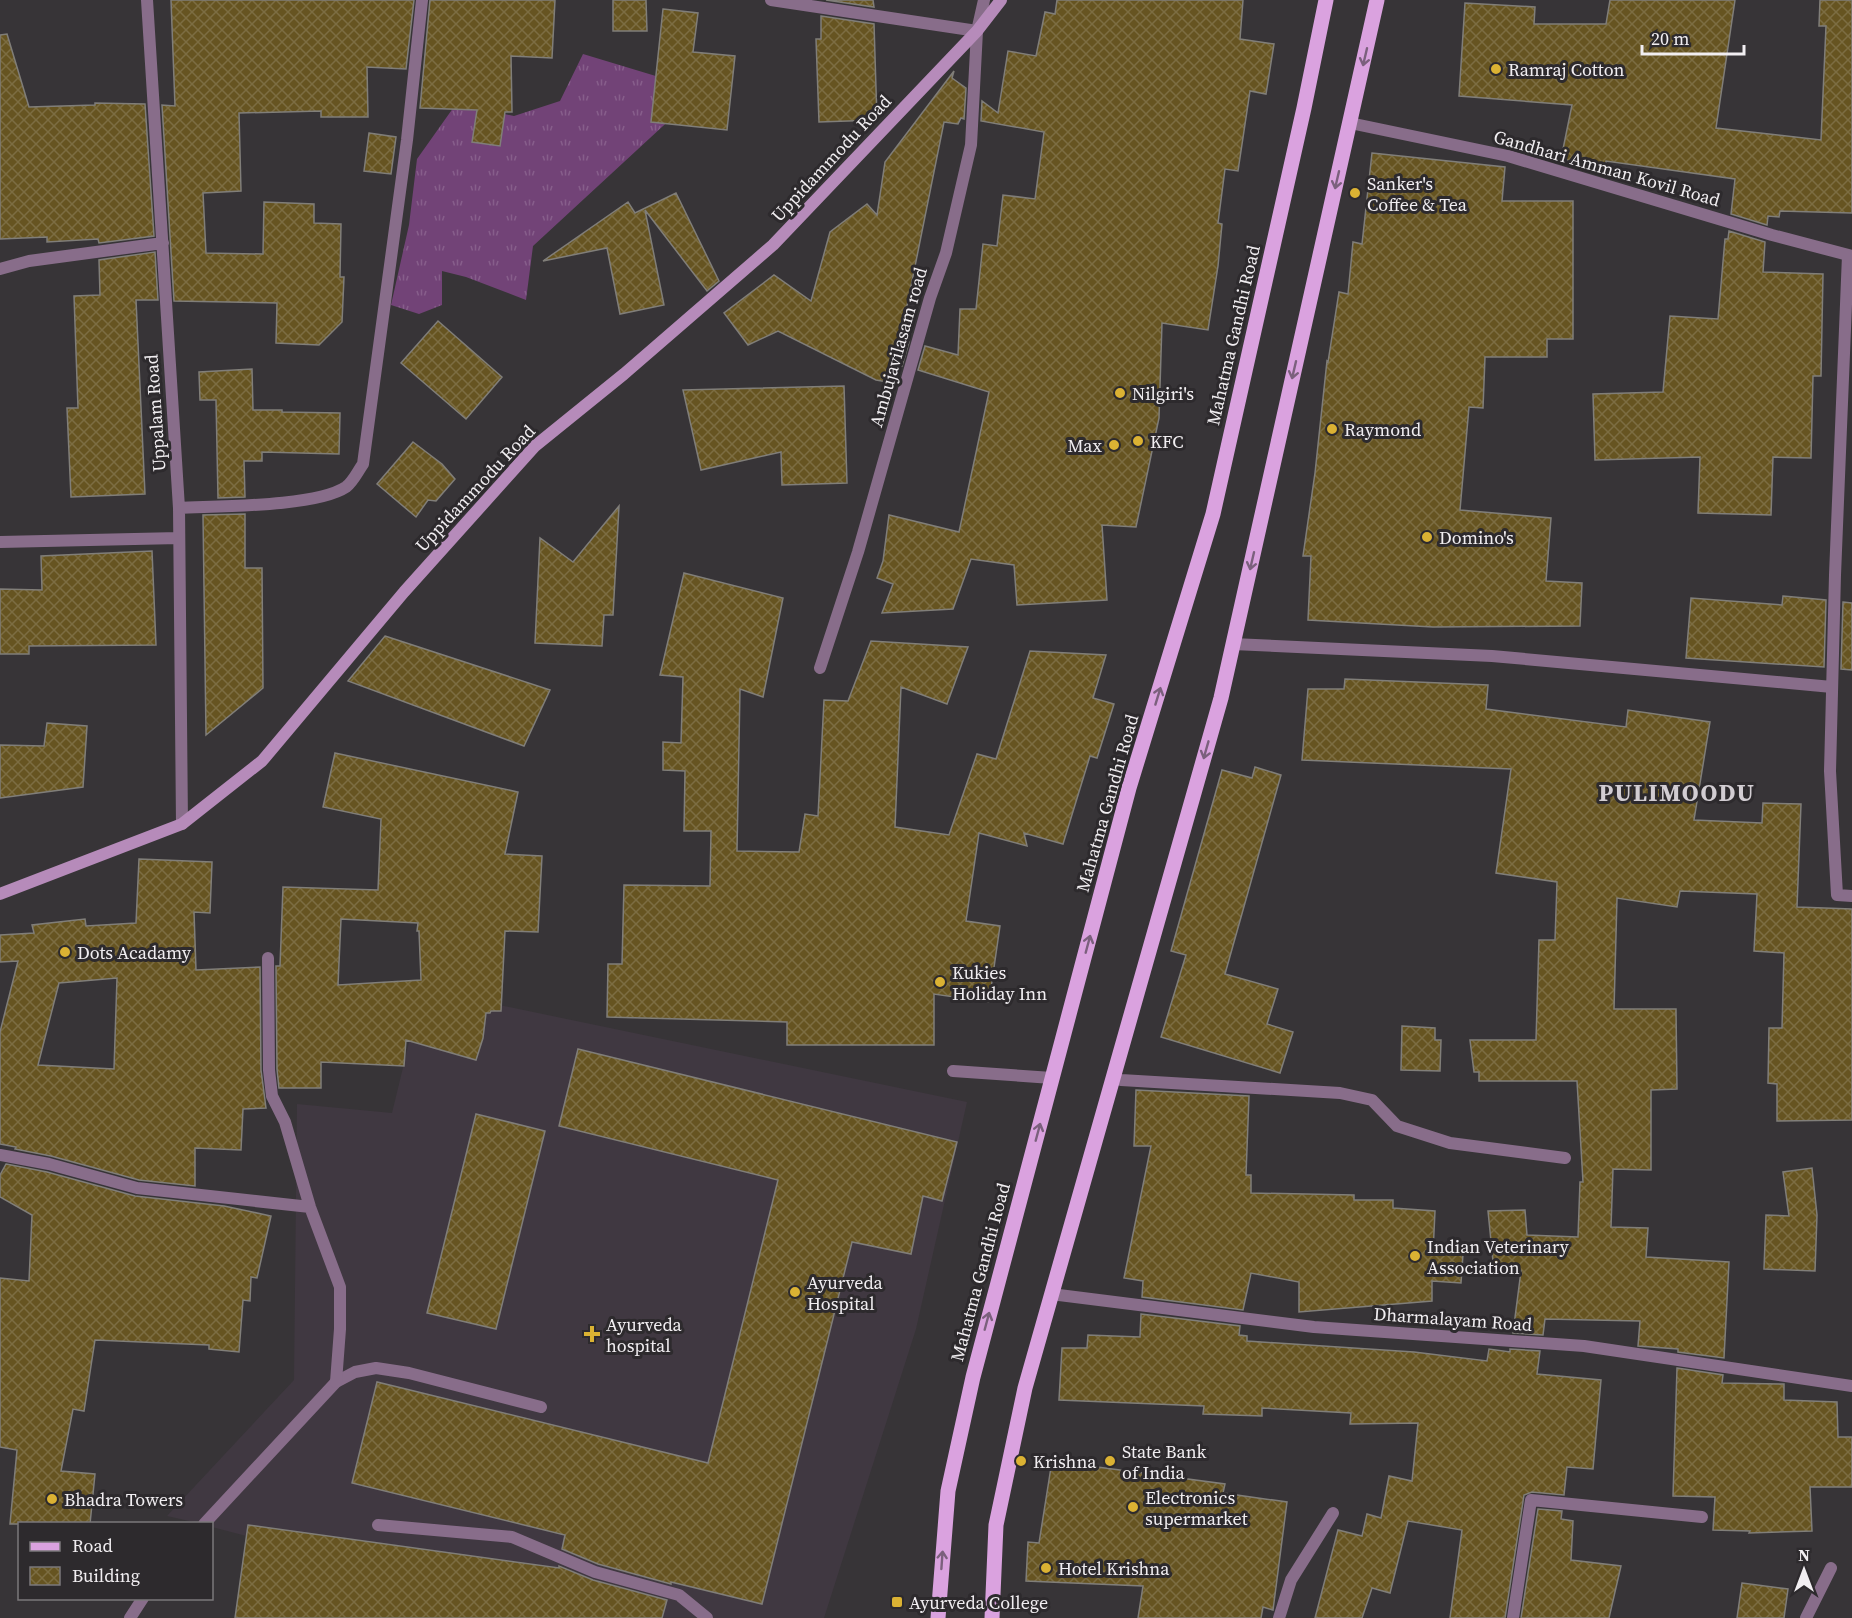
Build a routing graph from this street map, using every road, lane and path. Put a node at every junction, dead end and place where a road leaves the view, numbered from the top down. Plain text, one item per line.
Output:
1 (147, 0) edge
2 (422, 0) edge
3 (771, 0) edge
4 (984, 0) edge
5 (1001, 0) edge
6 (1326, 0) edge
7 (1377, 0) edge
8 (977, 31) junction
9 (1350, 123) junction
10 (163, 243) junction
11 (1850, 255) edge
12 (0, 269) edge
13 (179, 508) junction
14 (179, 538) junction
15 (0, 542) edge
16 (1233, 644) junction
17 (820, 668) dead end
18 (1832, 687) junction
19 (182, 824) junction
20 (0, 894) edge
21 (1852, 896) edge
22 (268, 958) dead end
23 (953, 1071) dead end
24 (1052, 1078) junction
25 (1113, 1078) junction
26 (0, 1155) edge
27 (1565, 1158) dead end
28 (310, 1207) junction
29 (1051, 1294) junction
30 (336, 1382) junction
31 (1852, 1386) edge
32 (541, 1407) dead end
33 (1334, 1513) dead end
34 (1702, 1517) dead end
35 (206, 1522) edge
36 (378, 1525) dead end
37 (1831, 1568) dead end
38 (142, 1600) edge
39 (130, 1618) edge
40 (708, 1618) edge
41 (938, 1618) edge
42 (992, 1618) edge
43 (1279, 1618) edge
44 (1513, 1618) edge
45 (1806, 1618) edge

1 - 10 street, Uppalam Road
2 - 13 street
3 - 8 street
4 - 8 street, Ambujavilasam road
5 - 8 street, Uppidammodu Road
24 -> 6 main road, Mahatma Gandhi Road
7 -> 9 main road
8 - 17 street, Ambujavilasam road
8 - 19 street, Uppidammodu Road
9 - 11 street, Gandhari Amman Kovil Road
9 -> 16 main road
10 - 12 street
10 - 13 street, Uppalam Road
11 - 18 street
13 - 14 street, Uppalam Road
14 - 15 street
14 - 19 street, Uppalam Road
16 - 18 street
16 -> 25 main road
18 - 21 street
19 - 20 street, Uppidammodu Road
22 - 28 street
23 - 24 street
41 -> 24 main road, Mahatma Gandhi Road
25 - 27 street
25 - 29 main road
26 - 28 street
28 - 30 street
29 - 31 street, Dharmalayam Road
29 - 42 main road
30 - 32 street
30 - 35 street
33 - 43 street
34 - 44 street
36 - 40 street
37 - 45 street
38 - 39 street

